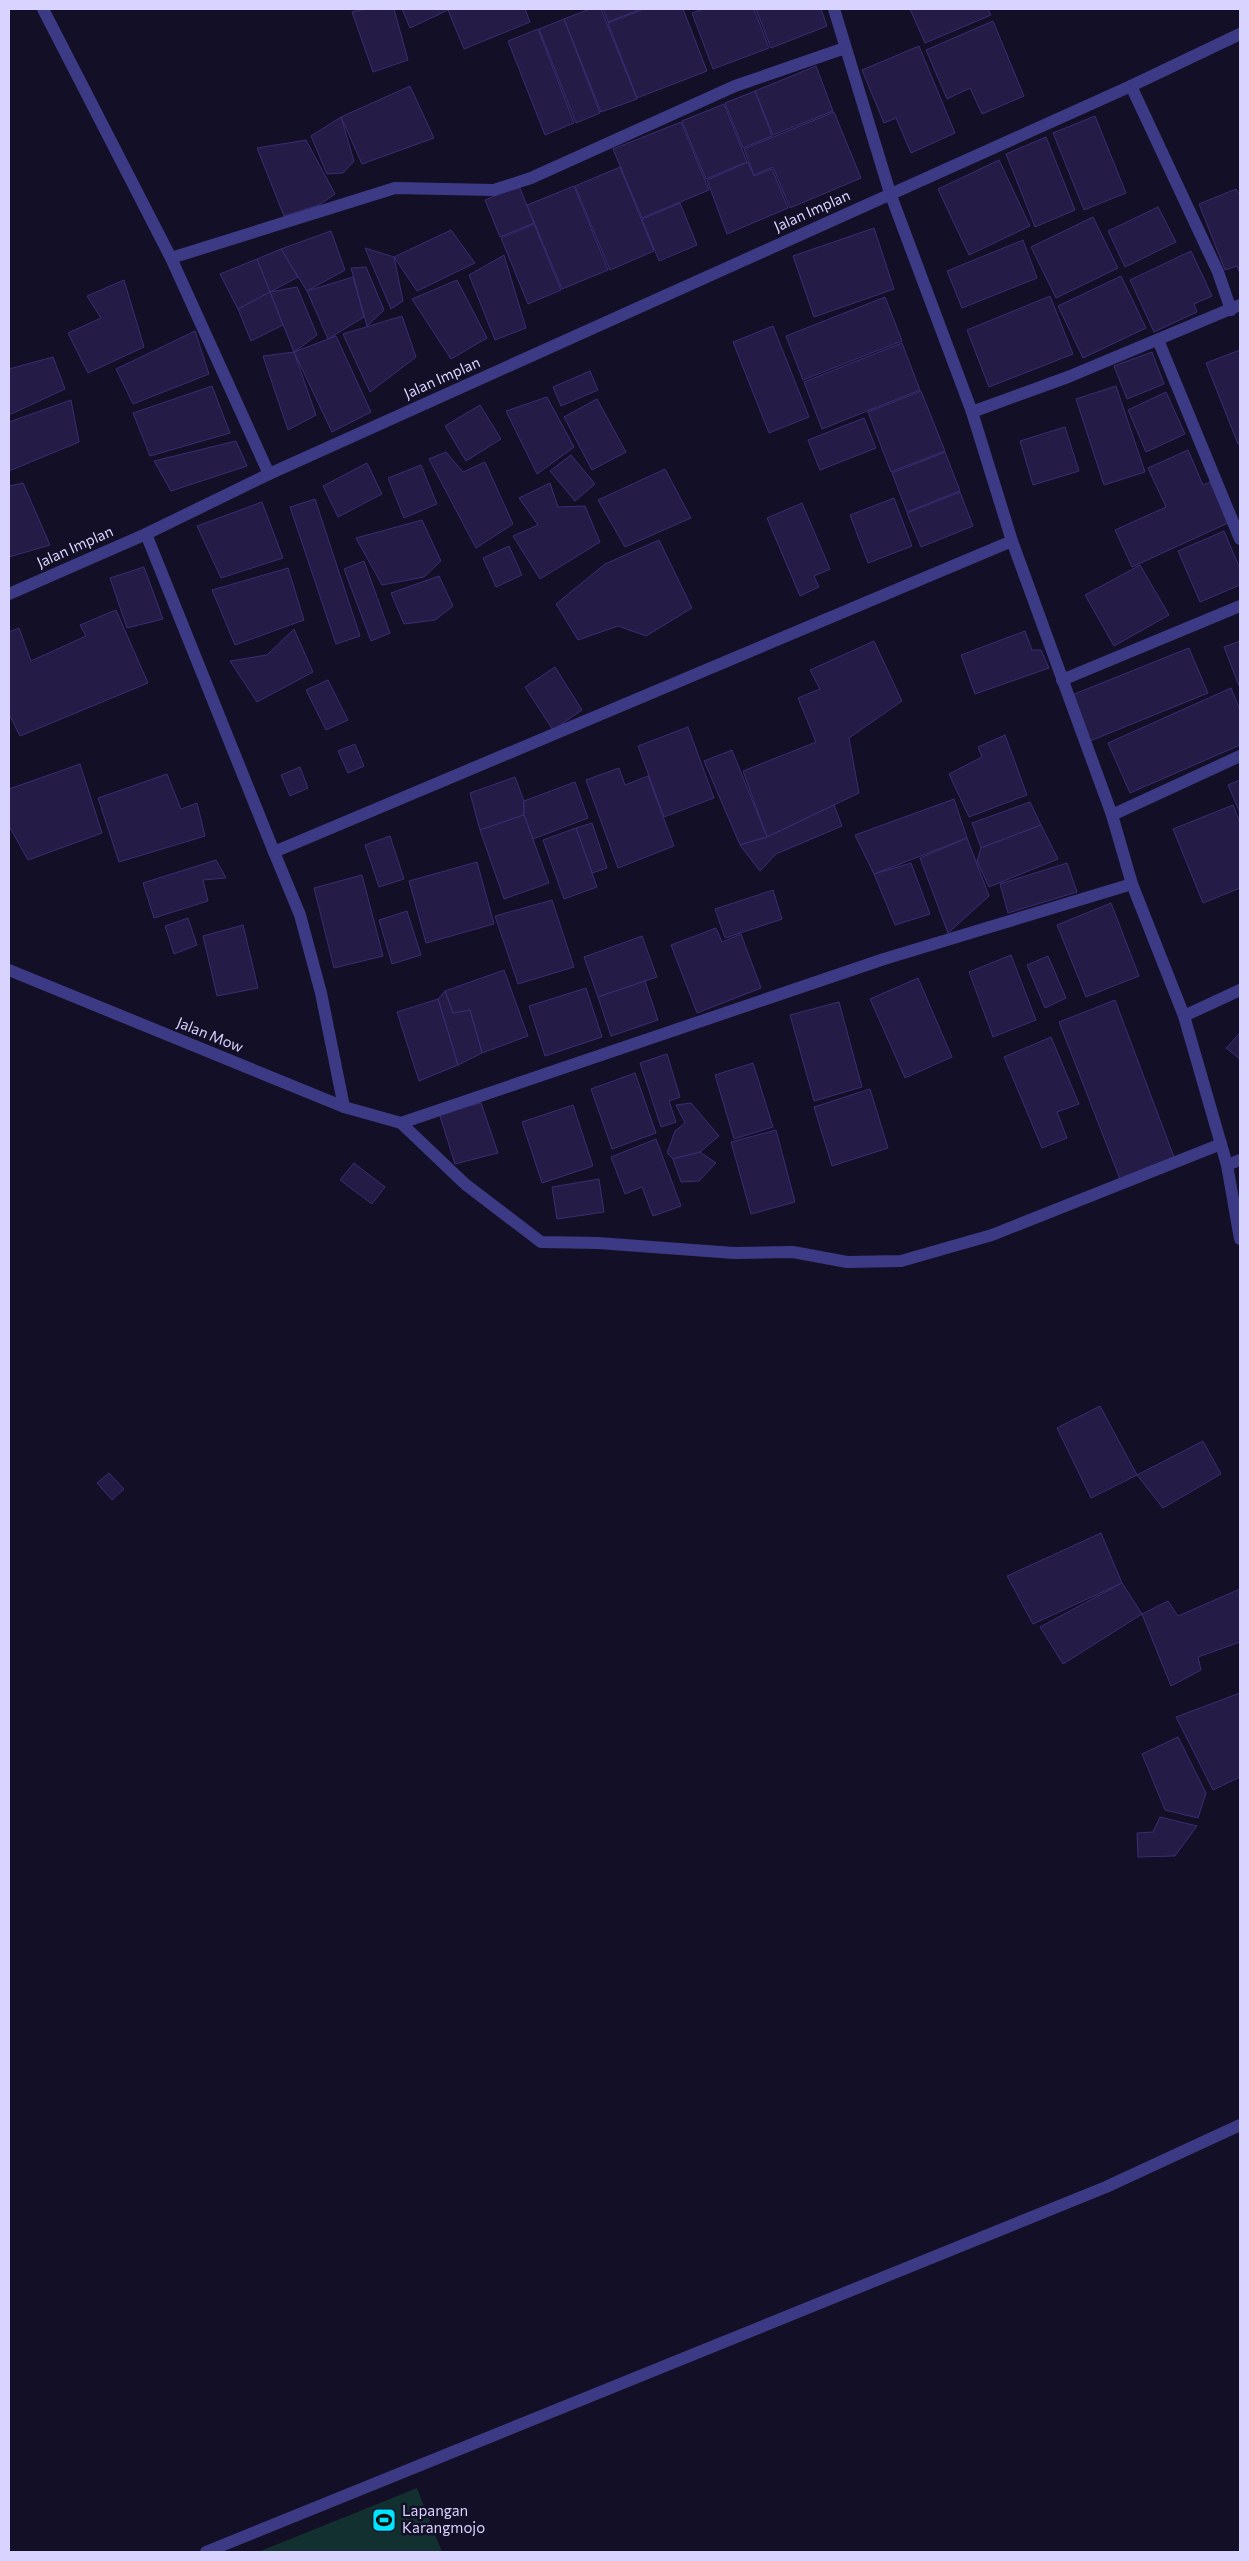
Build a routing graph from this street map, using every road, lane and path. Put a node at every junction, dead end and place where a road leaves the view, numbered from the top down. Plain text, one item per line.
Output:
1 (43, 9) edge
2 (834, 9) edge
3 (1240, 34) edge
4 (845, 48) junction
5 (1131, 86) junction
6 (890, 193) junction
7 (171, 258) junction
8 (1236, 307) edge
9 (1158, 340) junction
10 (972, 412) junction
11 (269, 474) junction
12 (146, 534) junction
13 (1240, 540) edge
14 (1012, 541) junction
15 (9, 594) edge
16 (1240, 606) edge
17 (1062, 680) junction
18 (1240, 756) edge
19 (1112, 815) junction
20 (274, 852) junction
21 (1132, 884) junction
22 (9, 970) edge
23 (1240, 990) edge
24 (1184, 1016) junction
25 (344, 1107) junction
26 (401, 1123) junction
27 (1222, 1144) junction
28 (1240, 1160) edge
29 (1227, 1165) junction
30 (1240, 1239) edge
31 (1240, 2125) edge
32 (206, 2552) edge

1 - 7 street
2 - 4 street
3 - 5 street, Jalan Implan
4 - 6 street
4 - 7 street
5 - 6 street, Jalan Implan
5 - 8 street
6 - 10 street
6 - 11 street, Jalan Implan
7 - 11 street
8 - 9 street
9 - 10 street
9 - 13 street
10 - 14 street
11 - 12 street, Jalan Implan
12 - 15 street, Jalan Implan
12 - 20 street
14 - 17 street
14 - 20 street
16 - 17 street
17 - 19 street
18 - 19 street
19 - 21 street
20 - 25 street
21 - 24 street
21 - 26 street
22 - 25 street, Jalan Mow
23 - 24 street
24 - 27 street
25 - 26 street, Jalan Mow
26 - 27 street
27 - 29 street
28 - 29 street
29 - 30 street
31 - 32 street

